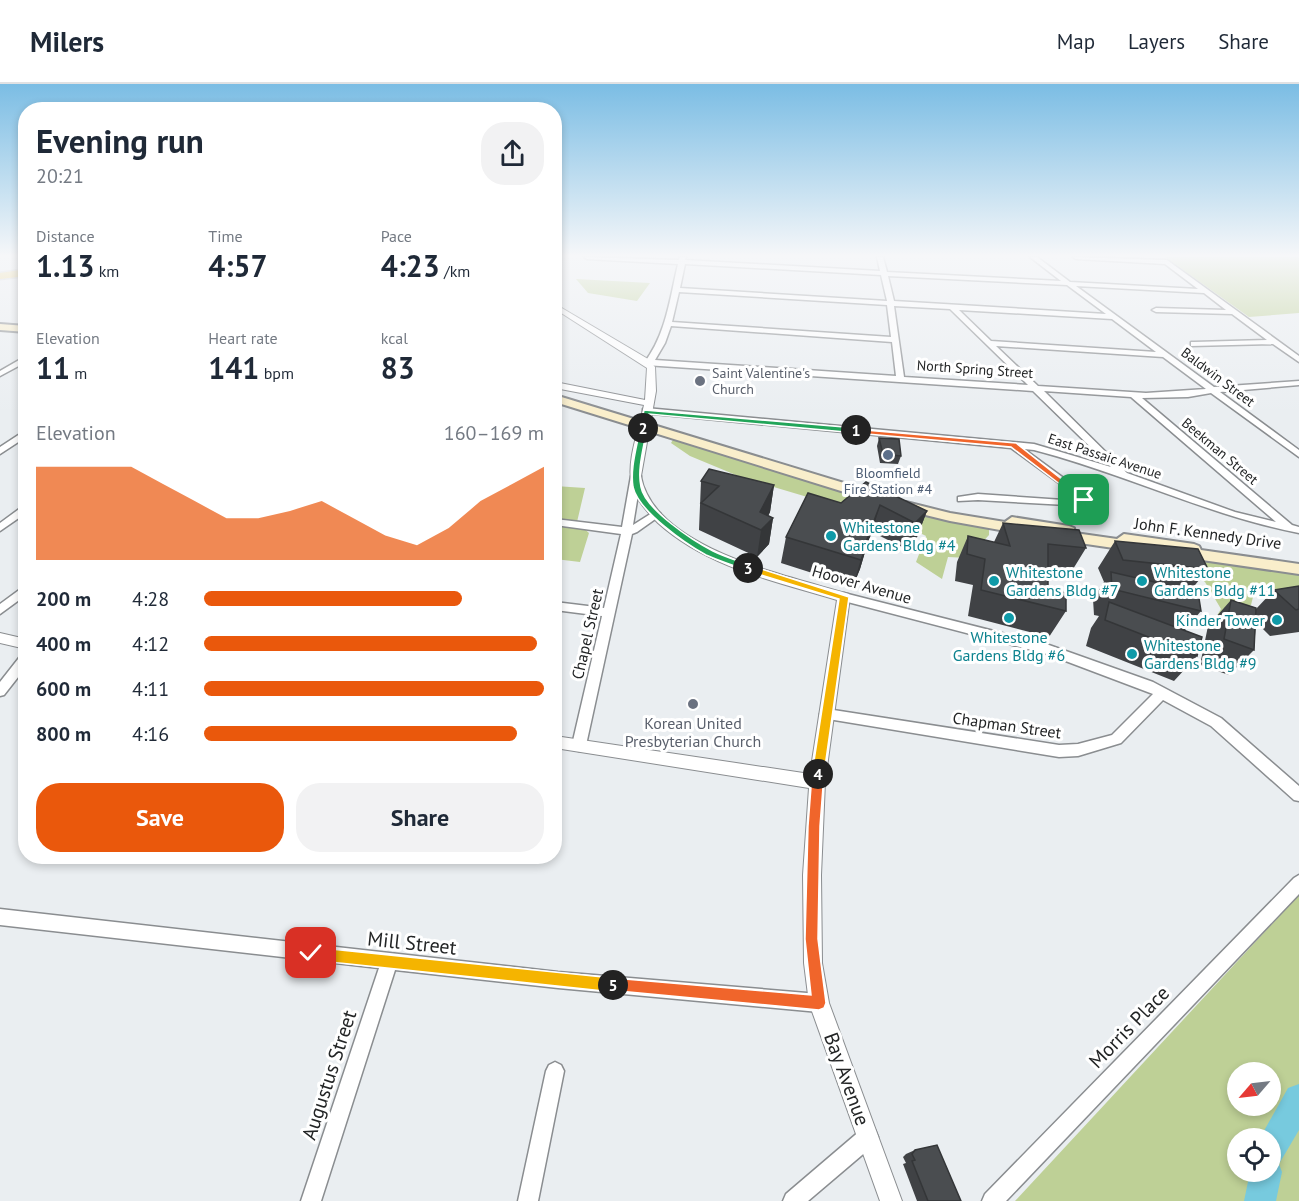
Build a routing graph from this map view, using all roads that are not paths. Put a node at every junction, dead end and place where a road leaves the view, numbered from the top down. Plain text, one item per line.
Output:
1 (671, 309) edge
2 (891, 309) edge
3 (954, 309) edge
4 (997, 309) edge
5 (1104, 309) edge
6 (1230, 309) edge
7 (562, 310) edge
8 (1156, 310) dead end
9 (1234, 312) junction
10 (1114, 317) junction
11 (667, 324) junction
12 (0, 327) edge
13 (18, 328) edge
14 (895, 340) junction
15 (1275, 342) junction
16 (989, 343) junction
17 (1194, 344) dead end
18 (1167, 355) junction
19 (1299, 360) edge
20 (18, 363) edge
21 (648, 363) junction
22 (0, 374) edge
23 (900, 377) junction
24 (1299, 383) edge
25 (562, 387) edge
26 (1034, 387) junction
27 (1212, 389) junction
28 (1133, 394) junction
29 (562, 396) edge
30 (562, 399) edge
31 (646, 415) junction
32 (18, 439) edge
33 (1013, 445) junction
34 (0, 451) edge
35 (1299, 454) edge
36 (636, 476) junction
37 (1126, 476) junction
38 (962, 499) dead end
39 (893, 500) junction
40 (18, 513) edge
41 (656, 515) junction
42 (562, 523) edge
43 (0, 528) edge
44 (1294, 529) edge
45 (627, 531) junction
46 (1299, 564) edge
47 (1299, 569) edge
48 (18, 595) edge
49 (844, 597) junction
50 (562, 607) edge
51 (0, 610) edge
52 (609, 613) junction
53 (0, 638) edge
54 (18, 642) edge
55 (18, 667) edge
56 (0, 691) edge
57 (1162, 693) junction
58 (827, 714) junction
59 (562, 743) edge
60 (579, 745) junction
61 (817, 782) junction
62 (1299, 795) edge
63 (1299, 883) edge
64 (0, 917) edge
65 (389, 962) junction
66 (819, 1003) junction
67 (555, 1071) dead end
68 (868, 1137) junction
69 (311, 1201) edge
70 (528, 1201) edge
71 (792, 1201) edge
72 (891, 1201) edge
73 (992, 1201) edge

1 - 11 street
2 - 14 street
3 - 16 street
4 - 10 street
5 - 10 street, Baldwin Street
6 - 9 street
7 - 21 street
8 - 9 street
9 - 15 street
10 - 18 street, Baldwin Street
11 - 14 street
11 - 21 street
12 - 13 main road
14 - 23 street
15 - 17 street
15 - 19 street
16 - 18 street
16 - 26 street
18 - 27 street, Baldwin Street
20 - 22 street
21 - 23 street, North Spring Street
21 - 31 street, Hoover Avenue
23 - 26 street, North Spring Street
24 - 27 street, North Spring Street
25 - 31 street, East Passaic Avenue
26 - 28 street, North Spring Street
26 - 37 street
27 - 28 street, North Spring Street
27 - 35 street, Baldwin Street
28 - 44 street, Beekman Street
29 - 31 main road, John F. Kennedy Drive
30 - 31 main road, John F. Kennedy Drive
31 - 33 street, East Passaic Avenue
31 - 36 street, Hoover Avenue
31 - 39 main road, John F. Kennedy Drive
32 - 34 street
33 - 37 street, East Passaic Avenue
33 - 38 street
36 - 41 street, Hoover Avenue
36 - 45 street, Chapel Street
37 - 44 street, East Passaic Avenue
39 - 46 main road, John F. Kennedy Drive
39 - 47 main road, John F. Kennedy Drive
40 - 43 street
41 - 45 street
41 - 49 street, Hoover Avenue
42 - 45 street
45 - 52 street, Chapel Street
48 - 51 street
49 - 57 street, Hoover Avenue
49 - 58 street, Bay Avenue
50 - 52 street
52 - 60 street, Chapel Street
53 - 54 street
55 - 56 street
57 - 58 street, Chapman Street
57 - 62 street, Hoover Avenue
58 - 61 street, Bay Avenue
59 - 60 street
60 - 61 street
61 - 66 street, Bay Avenue
63 - 73 street, Morris Place
64 - 65 street, Mill Street
65 - 66 street, Mill Street
65 - 69 street, Augustus Street
66 - 68 street, Bay Avenue
67 - 70 street
68 - 71 street
68 - 72 street, Bay Avenue

